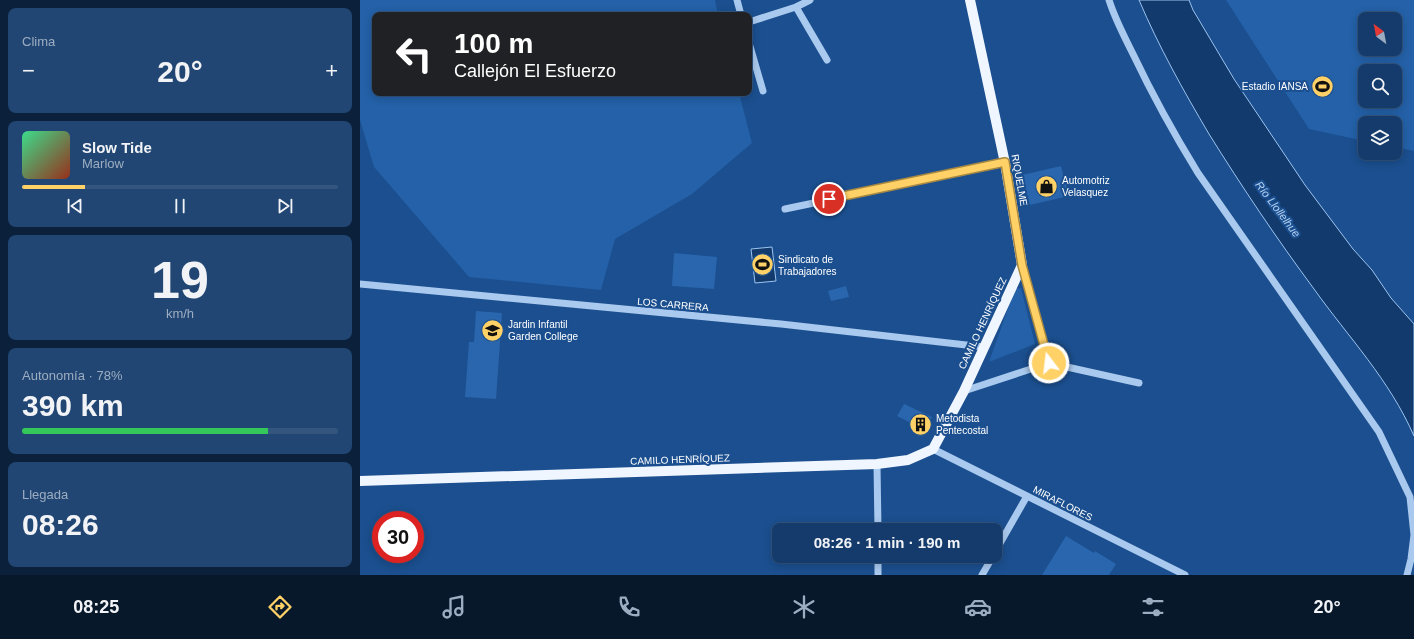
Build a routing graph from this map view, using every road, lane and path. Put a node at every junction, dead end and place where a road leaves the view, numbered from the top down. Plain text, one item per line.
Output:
1 (737, 0) edge
2 (810, 0) edge
3 (970, 0) edge
4 (1109, 0) edge
5 (796, 7) junction
6 (740, 12) edge
7 (752, 21) edge
8 (752, 53) edge
9 (826, 60) dead end
10 (763, 91) dead end
11 (1005, 162) junction
12 (785, 209) dead end
13 (1022, 265) junction
14 (360, 284) edge
15 (984, 347) junction
16 (1049, 363) junction
17 (1139, 383) dead end
18 (964, 391) junction
19 (933, 449) junction
20 (878, 464) junction
21 (360, 481) edge
22 (1027, 496) junction
23 (878, 523) edge
24 (1002, 540) edge
25 (878, 563) edge
26 (989, 563) edge
27 (878, 575) edge
28 (982, 575) edge
29 (1185, 575) edge
30 (1407, 575) edge

1 - 6 street
2 - 5 street
3 - 11 main road, RIQUELME
4 - 30 street
5 - 7 street
5 - 9 street
8 - 10 street
11 - 12 street
11 - 13 main road, RIQUELME
13 - 15 main road, CAMILO HENRÍQUEZ
13 - 16 street, RIQUELME
14 - 15 street, LOS CARRERA
15 - 18 main road, CAMILO HENRÍQUEZ
16 - 17 street
16 - 18 street
18 - 19 main road, CAMILO HENRÍQUEZ
19 - 20 main road, CAMILO HENRÍQUEZ
19 - 22 street, MIRAFLORES
20 - 21 main road, CAMILO HENRÍQUEZ
20 - 23 street
22 - 24 street
22 - 29 street, MIRAFLORES
25 - 27 street
26 - 28 street

